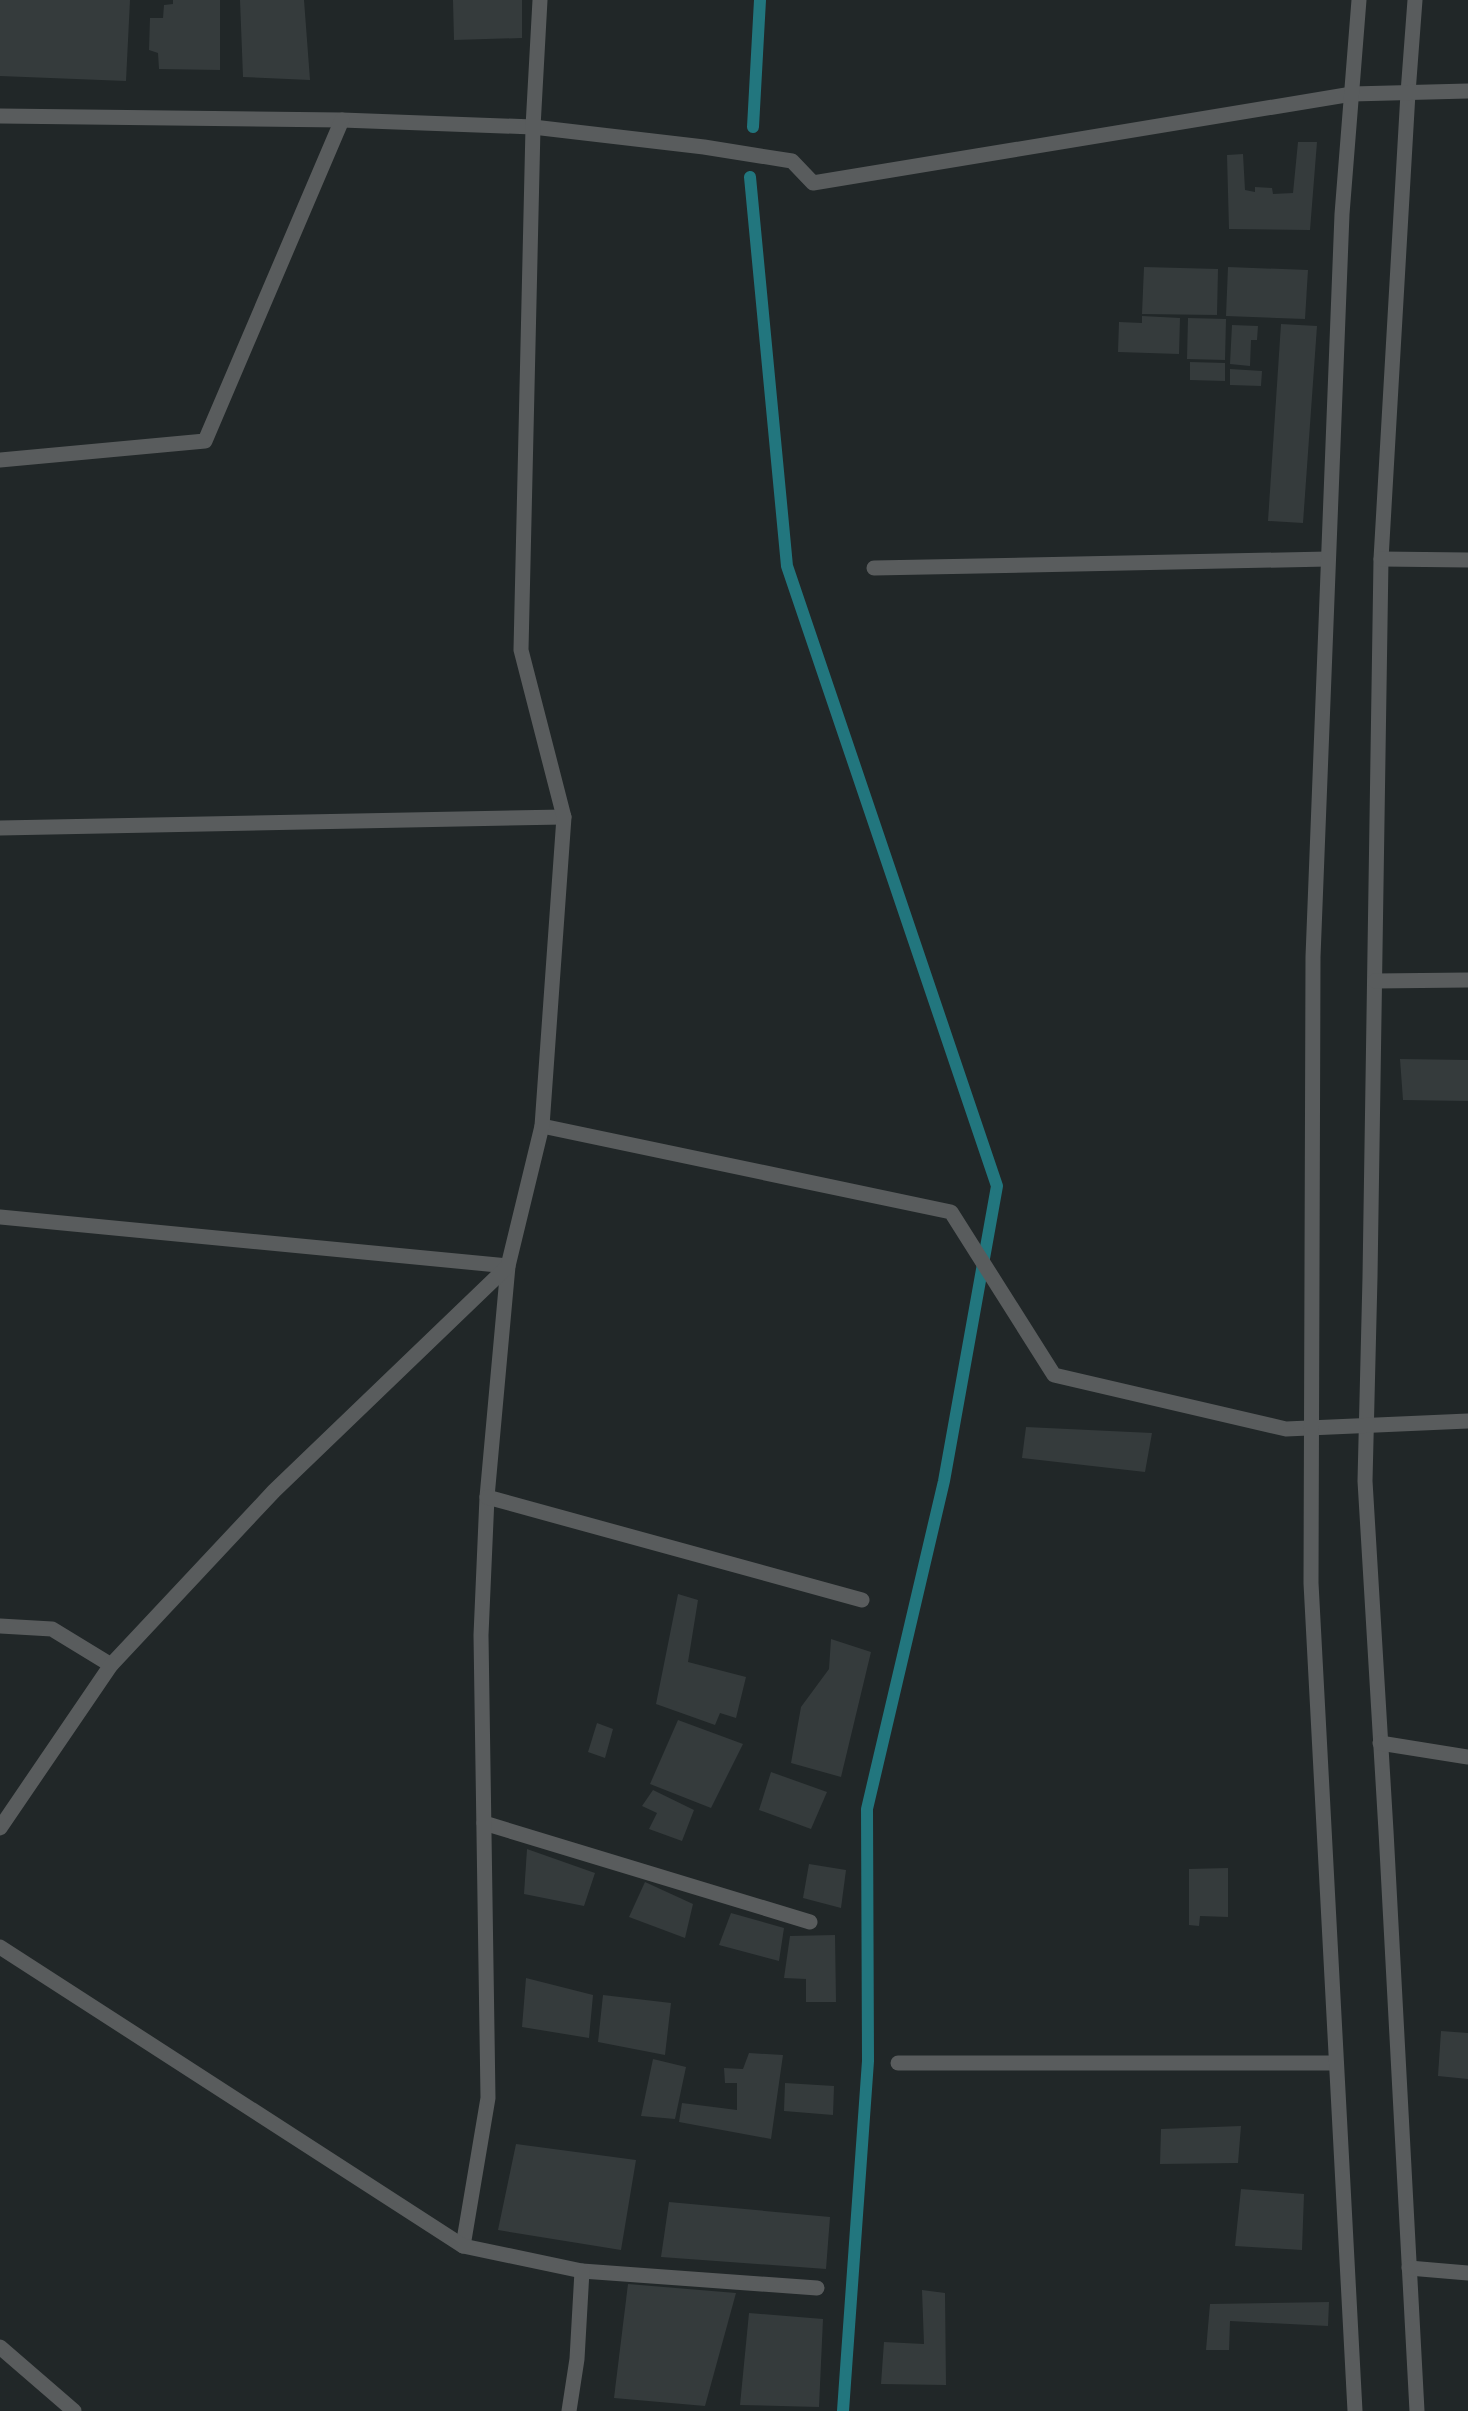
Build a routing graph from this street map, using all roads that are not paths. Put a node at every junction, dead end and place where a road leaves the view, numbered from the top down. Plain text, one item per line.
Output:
1 (540, 0) edge
2 (1359, 0) edge
3 (1415, 0) edge
4 (1468, 91) edge
5 (1408, 93) junction
6 (1352, 94) junction
7 (0, 117) edge
8 (342, 120) junction
9 (533, 127) junction
10 (0, 460) edge
11 (1381, 559) junction
12 (1328, 560) junction
13 (1468, 560) edge
14 (874, 568) dead end
15 (564, 817) junction
16 (0, 828) edge
17 (1468, 980) edge
18 (1375, 981) junction
19 (542, 1126) junction
20 (0, 1217) edge
21 (508, 1266) junction
22 (1468, 1421) edge
23 (1366, 1425) junction
24 (1311, 1428) junction
25 (488, 1497) junction
26 (862, 1600) dead end
27 (0, 1626) edge
28 (111, 1665) junction
29 (1380, 1743) junction
30 (1468, 1757) edge
31 (484, 1823) junction
32 (0, 1828) edge
33 (810, 1922) dead end
34 (0, 1947) edge
35 (898, 2063) dead end
36 (1336, 2063) junction
37 (463, 2246) junction
38 (1409, 2268) junction
39 (582, 2271) junction
40 (1468, 2273) edge
41 (817, 2288) dead end
42 (0, 2347) edge
43 (74, 2411) edge
44 (568, 2411) edge
45 (1355, 2411) edge
46 (1416, 2411) edge

1 - 9 street
2 - 6 street
3 - 5 street
4 - 5 street
5 - 6 street
5 - 11 street
6 - 9 street
6 - 12 street
7 - 8 street
8 - 9 street
8 - 10 street
9 - 15 street
11 - 13 street
11 - 18 street
12 - 14 street
12 - 24 street
15 - 16 street
15 - 19 street
17 - 18 street
18 - 23 street
19 - 21 street
19 - 24 street
20 - 21 street
21 - 25 street
21 - 28 street
22 - 23 street
23 - 24 street
23 - 29 street
24 - 36 street
25 - 26 street
25 - 31 street
27 - 28 street
28 - 32 street
29 - 30 street
29 - 38 street
31 - 33 street
31 - 37 street
34 - 37 street
35 - 36 street
36 - 45 street
37 - 39 street
38 - 40 street
38 - 46 street
39 - 41 street
39 - 44 street
42 - 43 street

